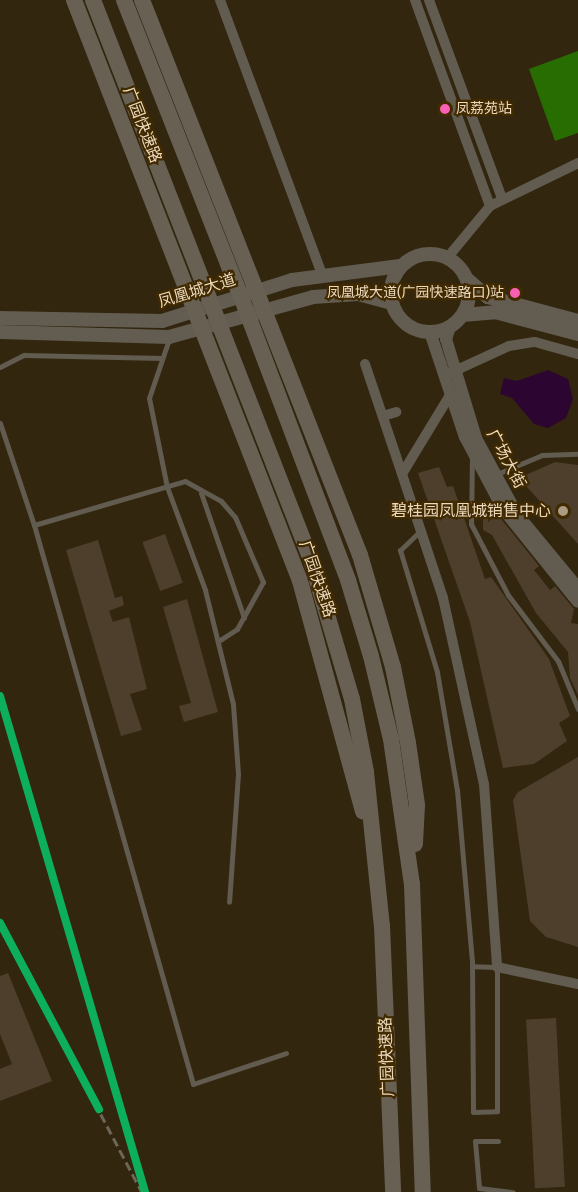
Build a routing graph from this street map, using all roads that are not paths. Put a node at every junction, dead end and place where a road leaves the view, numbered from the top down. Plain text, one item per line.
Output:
1 (74, 0) edge
2 (93, 0) edge
3 (124, 0) edge
4 (142, 0) edge
5 (220, 0) edge
6 (415, 0) edge
7 (429, 0) edge
8 (578, 163) edge
9 (502, 198) junction
10 (490, 206) junction
11 (448, 257) junction
12 (400, 266) junction
13 (322, 274) junction
14 (467, 279) junction
15 (255, 290) junction
16 (392, 303) junction
17 (264, 311) junction
18 (193, 312) junction
19 (463, 315) junction
20 (0, 318) edge
21 (578, 321) edge
22 (108, 327) junction
23 (450, 327) junction
24 (201, 330) junction
25 (0, 332) edge
26 (430, 332) junction
27 (578, 334) edge
28 (169, 337) junction
29 (578, 354) edge
30 (162, 358) junction
31 (365, 364) dead end
32 (0, 367) edge
33 (449, 373) junction
34 (450, 395) junction
35 (396, 412) dead end
36 (383, 416) junction
37 (0, 423) edge
38 (472, 451) junction
39 (578, 454) edge
40 (402, 474) junction
41 (496, 475) junction
42 (167, 487) junction
43 (201, 493) junction
44 (34, 525) junction
45 (420, 531) junction
46 (578, 588) edge
47 (578, 602) edge
48 (244, 618) junction
49 (220, 640) junction
50 (578, 709) edge
51 (375, 847) junction
52 (412, 884) junction
53 (229, 902) dead end
54 (472, 966) junction
55 (497, 968) junction
56 (578, 984) edge
57 (286, 1053) dead end
58 (498, 1141) dead end
59 (393, 1192) edge
60 (423, 1192) edge
61 (513, 1192) edge

1 - 18 highway
2 - 51 highway, 广园快速路
3 - 52 highway, 广园快速路
4 - 15 highway
5 - 13 street
6 - 10 street
7 - 9 street
8 - 9 street
9 - 10 street
10 - 11 street
11 - 12 main road
11 - 14 main road
12 - 13 main road, 凤凰城大道
12 - 16 main road
13 - 15 main road, 凤凰城大道
14 - 19 main road
14 - 21 main road
15 - 17 highway
15 - 18 main road, 凤凰城大道
16 - 17 main road, 凤凰城大道
16 - 26 main road
17 - 24 main road, 凤凰城大道
17 - 52 highway
18 - 22 main road, 凤凰城大道
18 - 24 highway
19 - 23 main road
19 - 27 main road
20 - 22 main road, 凤凰城大道
22 - 25 main road, 凤凰城大道
22 - 28 main road, 凤凰城大道
23 - 26 main road
23 - 33 street, 广场大街
24 - 28 main road, 凤凰城大道
24 - 51 highway
26 - 33 street
28 - 30 lane
29 - 33 street
30 - 32 lane
30 - 42 lane
31 - 36 street
33 - 34 street, 广场大街
33 - 41 street, 广场大街
34 - 38 street, 广场大街
34 - 40 street
35 - 36 street
36 - 40 street
37 - 44 lane
38 - 47 street, 广场大街
38 - 50 lane
39 - 41 lane
40 - 45 street
41 - 46 street, 广场大街
42 - 43 lane
42 - 44 lane
42 - 49 lane
43 - 48 lane
43 - 48 lane
44 - 57 lane
45 - 54 lane
45 - 55 street
48 - 49 lane
49 - 53 lane
51 - 59 highway, 广园快速路
52 - 60 highway, 广园快速路
54 - 55 lane
54 - 55 lane
55 - 56 street
58 - 61 lane

